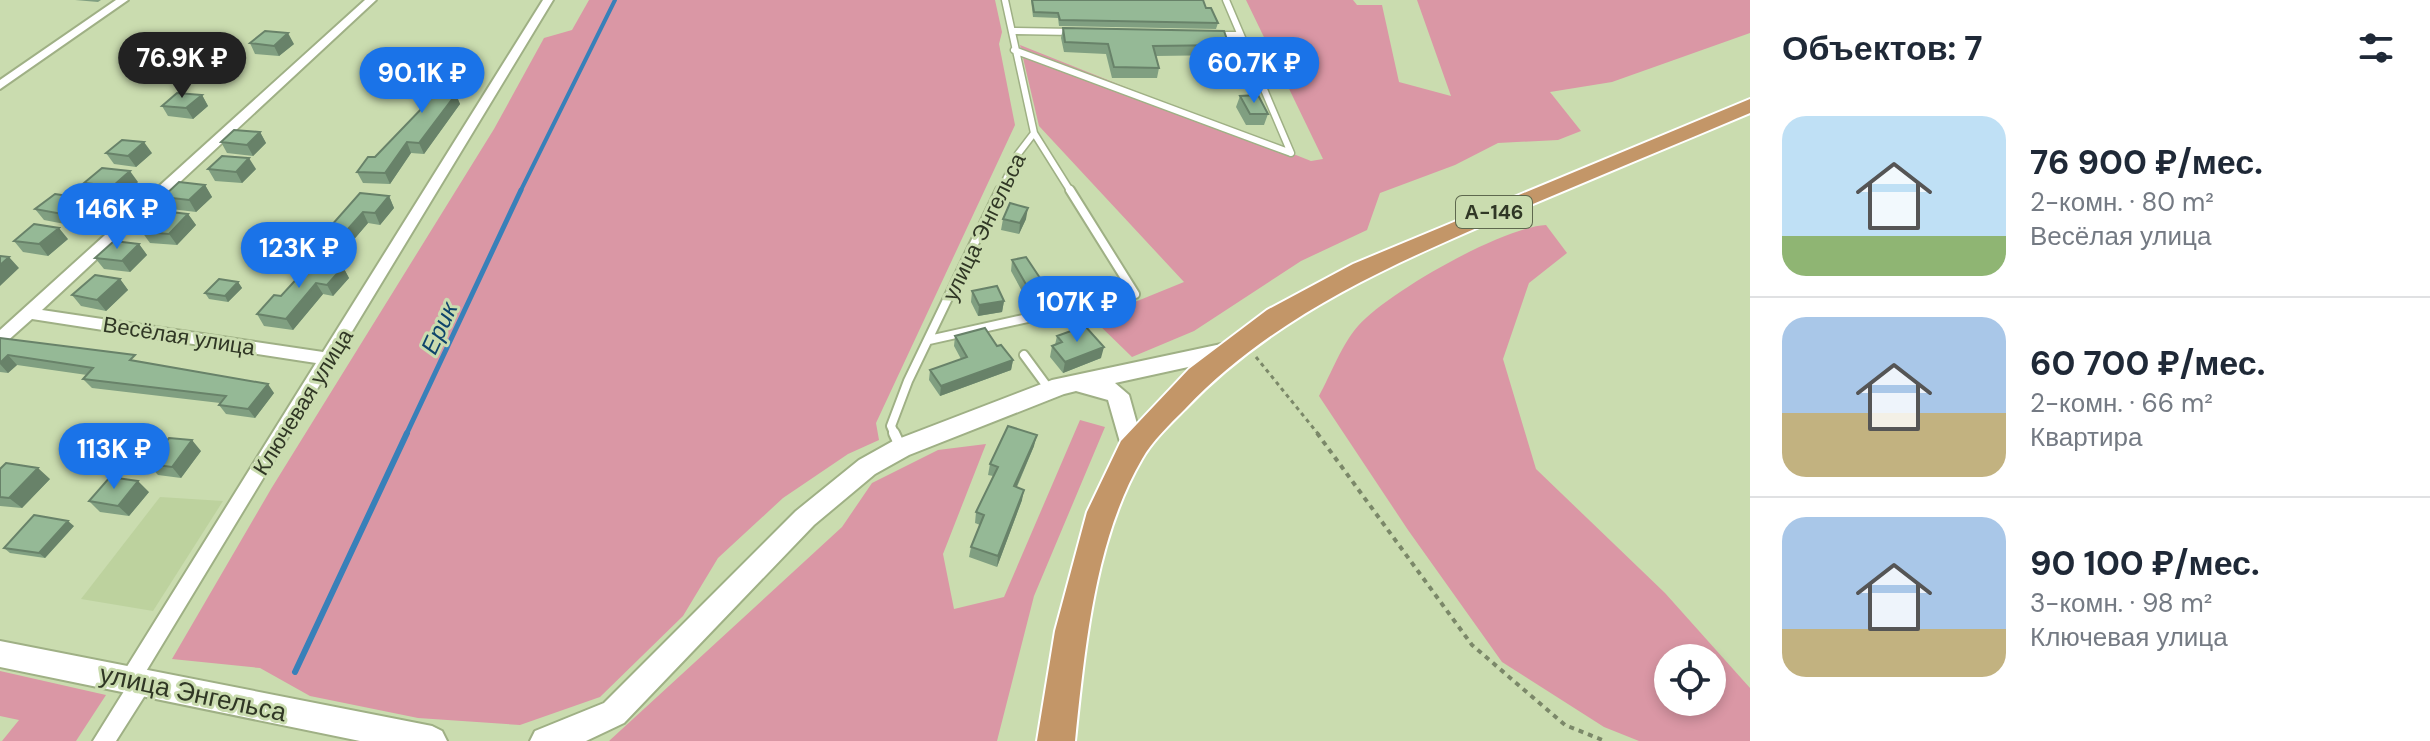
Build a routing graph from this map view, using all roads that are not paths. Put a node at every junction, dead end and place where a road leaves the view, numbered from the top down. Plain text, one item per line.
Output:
1 (123, 0) edge
2 (371, 0) edge
3 (548, 0) edge
4 (1005, 0) edge
5 (1226, 0) edge
6 (1014, 31) junction
7 (1089, 32) edge
8 (1209, 35) edge
9 (1239, 35) junction
10 (1014, 50) junction
11 (0, 85) edge
12 (1750, 105) edge
13 (1034, 133) junction
14 (29, 313) junction
15 (0, 339) edge
16 (929, 340) junction
17 (1237, 343) junction
18 (1024, 355) dead end
19 (329, 359) junction
20 (1054, 387) junction
21 (901, 448) junction
22 (1132, 449) junction
23 (0, 654) edge
24 (136, 681) junction
25 (104, 741) edge
26 (432, 741) edge
27 (545, 741) edge
28 (1056, 741) edge

1 - 11 street
2 - 14 street
3 - 19 street, Ключевая улица
4 - 6 lane, улица Энгельса
5 - 9 lane
6 - 7 lane
6 - 10 lane, улица Энгельса
8 - 9 lane
9 - 10 lane
10 - 13 lane, улица Энгельса
12 - 17 highway, А-146
13 - 16 lane, улица Энгельса
13 - 16 lane
14 - 15 street
14 - 19 street, Весёлая улица
16 - 21 lane, улица Энгельса
17 - 20 street
17 - 22 highway, А-146
18 - 20 lane
19 - 24 street, Ключевая улица
20 - 21 street
20 - 22 street
21 - 27 street
22 - 28 highway, А-146
23 - 24 street, улица Энгельса
24 - 25 street, Ключевая улица
24 - 26 street, улица Энгельса

